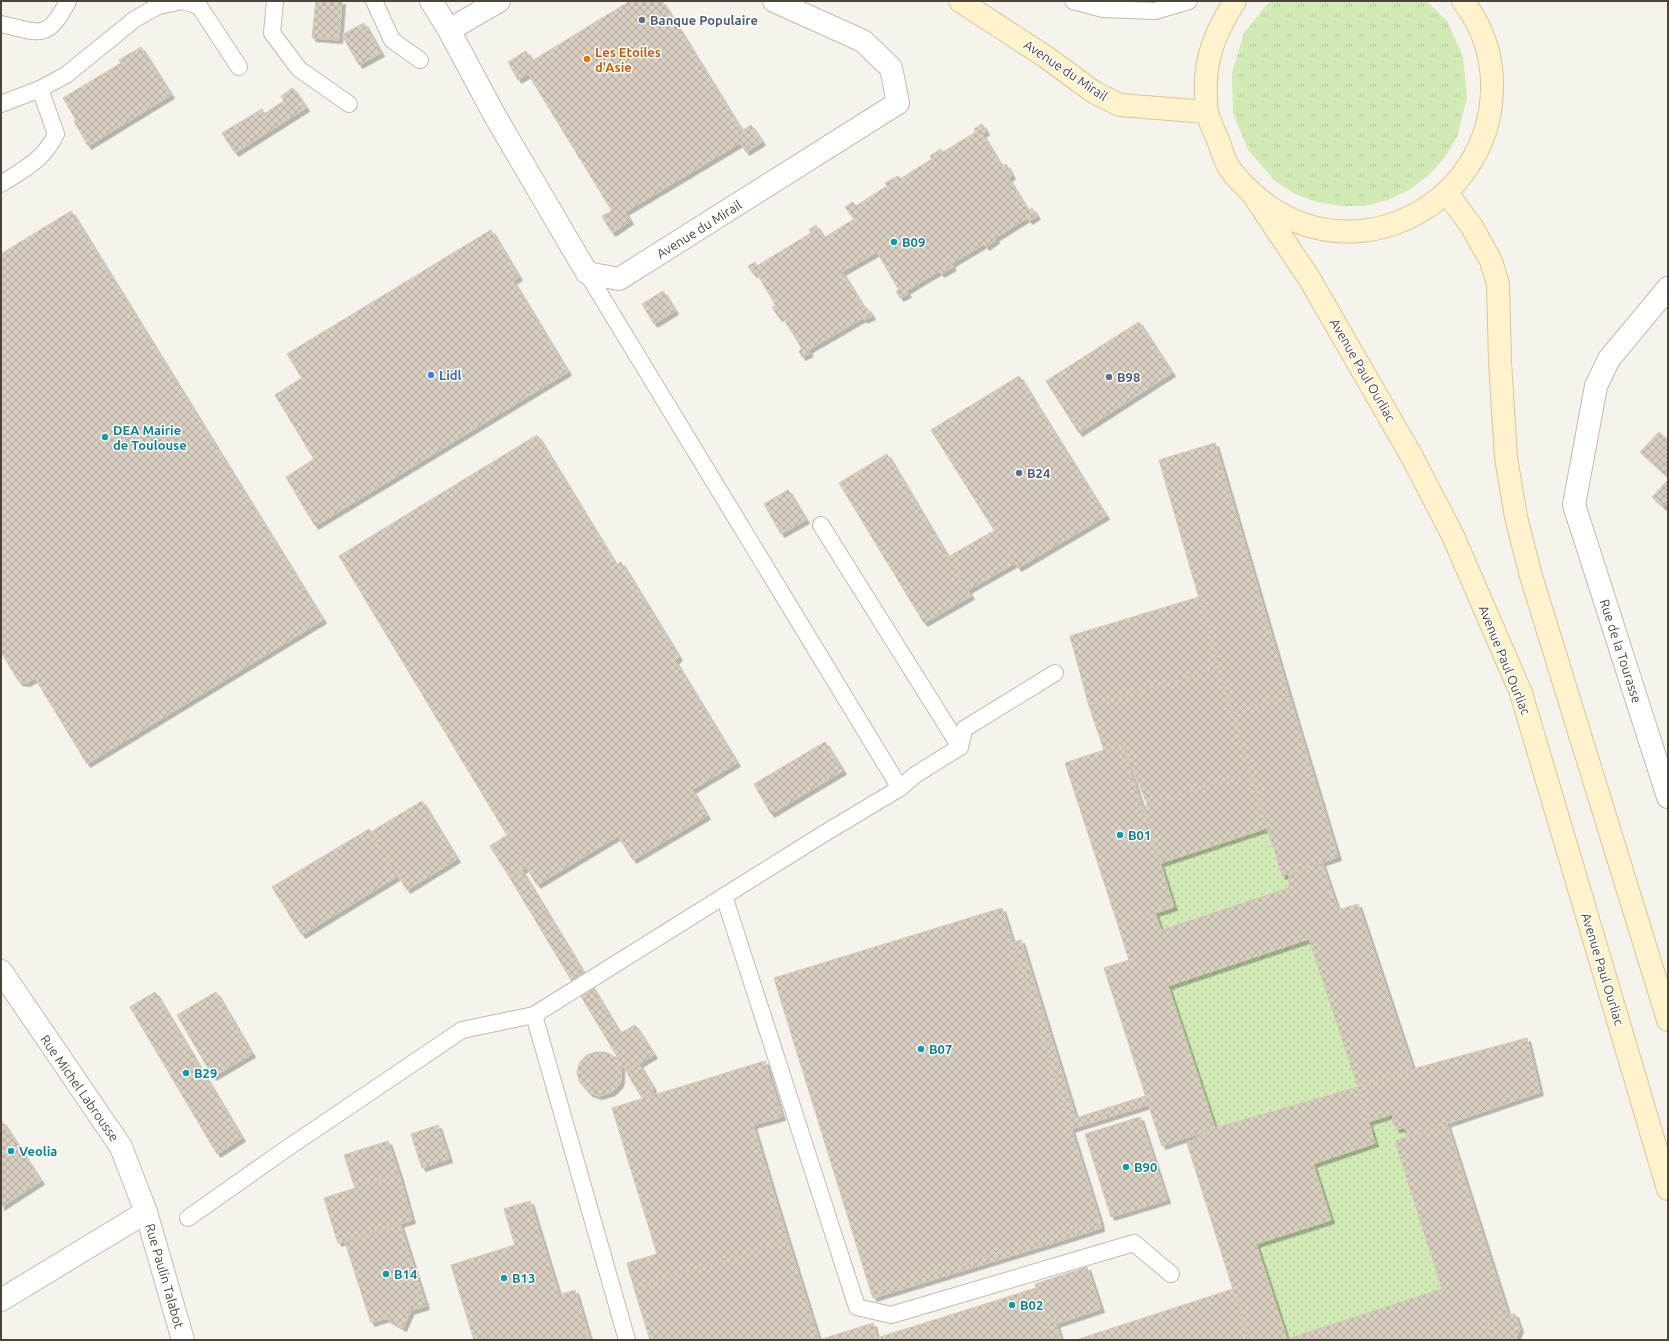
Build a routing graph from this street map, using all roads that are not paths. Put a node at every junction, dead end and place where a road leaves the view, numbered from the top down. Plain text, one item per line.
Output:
1 (68, 1) edge
2 (183, 1) edge
3 (275, 1) edge
4 (374, 1) edge
5 (431, 1) edge
6 (499, 1) edge
7 (774, 1) edge
8 (960, 1) edge
9 (1073, 1) edge
10 (1189, 1) edge
11 (1234, 1) edge
12 (1463, 1) edge
13 (1, 24) edge
14 (449, 30) junction
15 (420, 60) dead end
16 (239, 67) dead end
17 (40, 89) junction
18 (1, 104) edge
19 (349, 104) dead end
20 (1207, 112) junction
21 (1, 184) edge
22 (1446, 193) junction
23 (1254, 196) junction
24 (587, 272) junction
25 (1668, 288) edge
26 (820, 526) dead end
27 (1056, 673) dead end
28 (960, 747) junction
29 (900, 788) junction
30 (1668, 797) edge
31 (724, 896) junction
32 (1, 971) edge
33 (534, 1015) junction
34 (1668, 1020) edge
35 (1668, 1189) edge
36 (146, 1212) junction
37 (188, 1218) dead end
38 (1172, 1274) dead end
39 (1, 1300) edge
40 (183, 1340) edge
41 (627, 1340) edge

1 - 13 lane
2 - 16 lane
2 - 17 lane
3 - 19 lane
4 - 15 lane
5 - 14 street
6 - 14 street
7 - 24 street, Avenue du Mirail
8 - 20 main road, Avenue du Mirail
9 - 10 lane
11 - 20 main road
12 - 22 main road
14 - 24 street
17 - 18 lane
17 - 21 lane
20 - 23 main road
22 - 23 main road
22 - 34 main road
23 - 35 main road, Avenue Paul Ourliac
24 - 29 lane
25 - 30 street, Rue de la Tourasse
26 - 28 lane
27 - 28 lane
28 - 29 lane
29 - 31 lane
31 - 33 lane
31 - 38 lane
32 - 36 street, Rue Michel Labrousse
33 - 37 lane
33 - 41 lane
36 - 39 street
36 - 40 street, Rue Paulin Talabot

